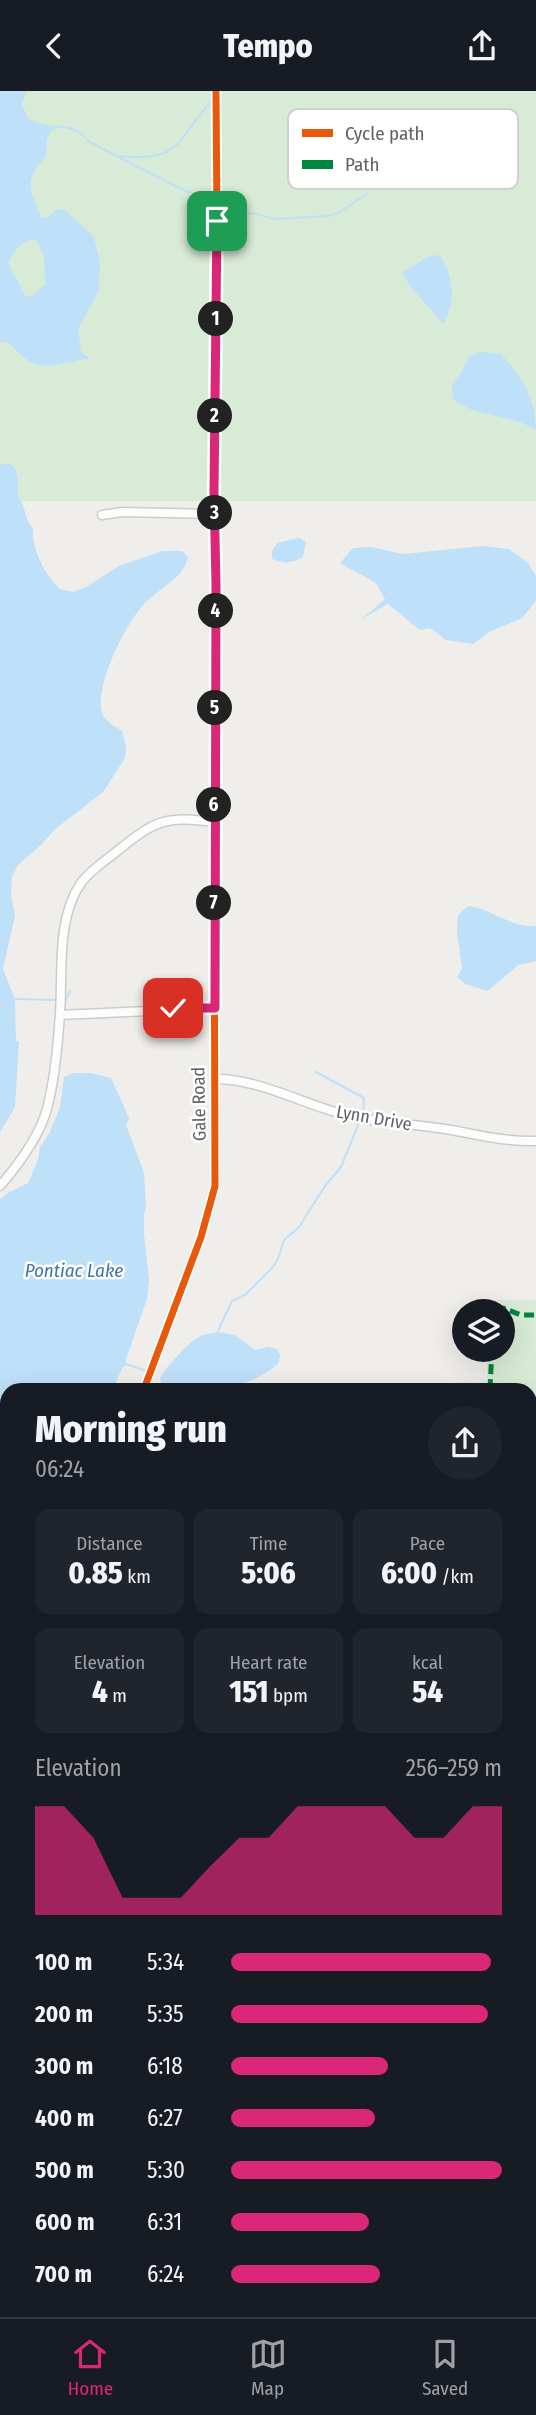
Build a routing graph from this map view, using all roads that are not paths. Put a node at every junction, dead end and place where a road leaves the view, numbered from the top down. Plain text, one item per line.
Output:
1 (216, 91) edge
2 (215, 514) junction
3 (102, 515) dead end
4 (214, 822) junction
5 (215, 1008) junction
6 (60, 1015) junction
7 (215, 1079) junction
8 (536, 1141) edge
9 (0, 1186) edge
10 (146, 1383) edge

1 - 2 street, Gale Road
2 - 3 street
2 - 4 street, Gale Road
4 - 5 street, Gale Road
4 - 6 street
5 - 6 street
5 - 7 street, Gale Road
6 - 9 street
7 - 8 street, Lynn Drive
7 - 10 street, Gale Road

